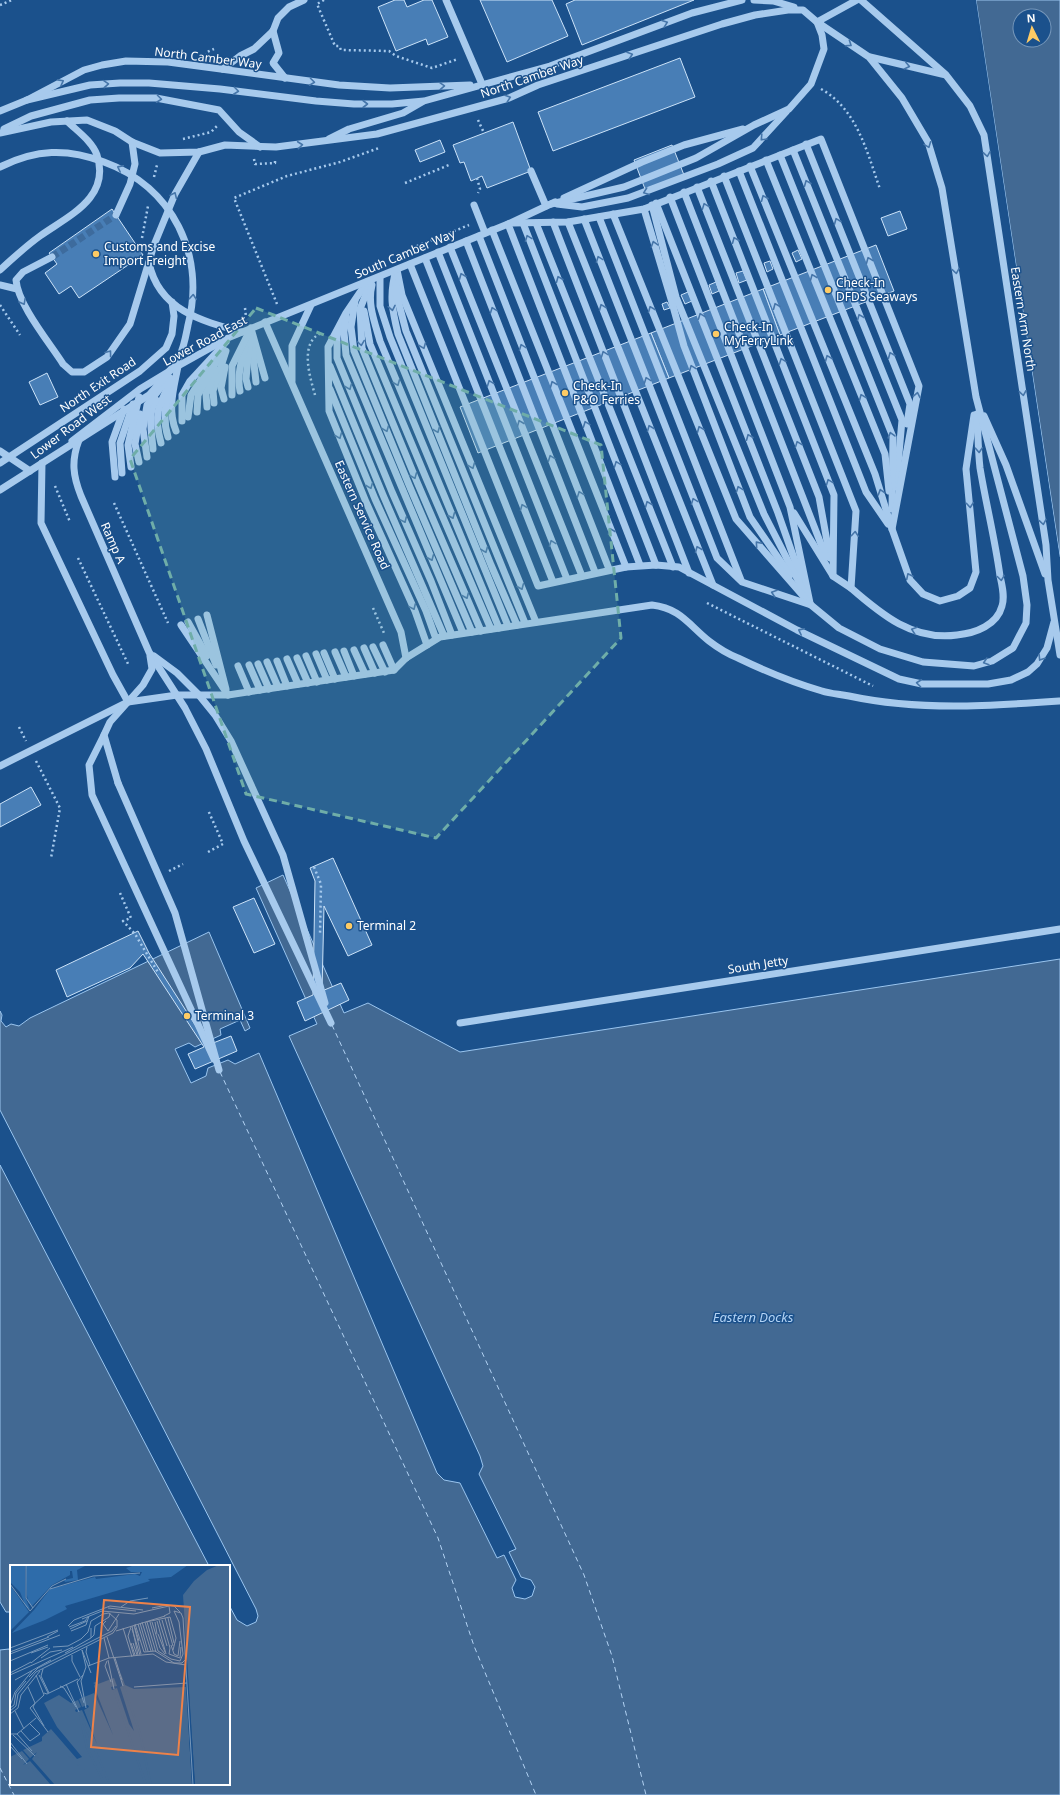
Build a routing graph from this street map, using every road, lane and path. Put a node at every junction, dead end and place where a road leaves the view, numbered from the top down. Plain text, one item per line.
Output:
1 (12, 0) edge
2 (304, 0) edge
3 (324, 0) edge
4 (446, 0) edge
5 (742, 0) edge
6 (754, 0) edge
7 (858, 0) edge
8 (861, 0) edge
9 (0, 5) edge
10 (803, 10) junction
11 (817, 22) junction
12 (272, 31) junction
13 (869, 57) junction
14 (460, 58) dead end
15 (223, 69) junction
16 (946, 75) junction
17 (285, 78) junction
18 (482, 84) junction
19 (811, 84) junction
20 (27, 100) junction
21 (424, 101) junction
22 (789, 109) junction
23 (0, 111) edge
24 (67, 121) junction
25 (471, 122) dead end
26 (754, 125) junction
27 (0, 132) edge
28 (484, 133) dead end
29 (132, 142) junction
30 (322, 142) junction
31 (806, 144) junction
32 (383, 146) dead end
33 (261, 147) junction
34 (793, 150) junction
35 (199, 152) junction
36 (780, 155) junction
37 (766, 160) junction
38 (449, 165) dead end
39 (750, 166) junction
40 (0, 167) edge
41 (739, 171) junction
42 (531, 172) dead end
43 (724, 176) junction
44 (476, 178) dead end
45 (711, 181) junction
46 (405, 182) dead end
47 (478, 184) dead end
48 (697, 187) junction
49 (880, 189) dead end
50 (684, 192) junction
51 (670, 197) junction
52 (654, 204) junction
53 (474, 205) dead end
54 (548, 205) junction
55 (644, 209) junction
56 (613, 214) junction
57 (116, 215) tunnel mouth
58 (598, 217) junction
59 (584, 220) junction
60 (553, 222) junction
61 (568, 222) junction
62 (523, 223) junction
63 (536, 223) junction
64 (508, 224) junction
65 (492, 230) junction
66 (482, 234) junction
67 (466, 241) junction
68 (450, 247) junction
69 (438, 252) junction
70 (52, 257) tunnel mouth
71 (424, 258) junction
72 (149, 261) junction
73 (410, 264) junction
74 (0, 270) edge
75 (396, 270) junction
76 (373, 279) junction
77 (0, 285) edge
78 (17, 289) junction
79 (364, 298) junction
80 (355, 299) junction
81 (172, 302) junction
82 (277, 304) dead end
83 (0, 305) edge
84 (311, 305) junction
85 (346, 312) junction
86 (265, 322) junction
87 (340, 323) junction
88 (251, 328) junction
89 (242, 332) junction
90 (20, 335) dead end
91 (230, 337) junction
92 (328, 362) junction
93 (178, 366) junction
94 (265, 378) dead end
95 (155, 380) joint
96 (256, 382) dead end
97 (292, 384) junction
98 (328, 385) junction
99 (248, 387) dead end
100 (140, 389) junction
101 (240, 391) dead end
102 (232, 395) dead end
103 (976, 397) junction
104 (224, 399) dead end
105 (214, 403) dead end
106 (207, 408) dead end
107 (197, 412) dead end
108 (185, 419) dead end
109 (176, 431) dead end
110 (168, 437) dead end
111 (79, 440) junction
112 (161, 443) dead end
113 (153, 449) dead end
114 (0, 451) edge
115 (10, 457) junction
116 (147, 457) dead end
117 (138, 462) dead end
118 (42, 463) junction
119 (0, 464) edge
120 (130, 467) dead end
121 (30, 471) junction
122 (122, 473) dead end
123 (115, 477) dead end
124 (54, 484) dead end
125 (0, 491) edge
126 (114, 502) dead end
127 (790, 507) junction
128 (70, 522) dead end
129 (892, 529) junction
130 (78, 558) dead end
131 (640, 565) junction
132 (656, 565) junction
133 (626, 567) junction
134 (673, 567) junction
135 (609, 569) junction
136 (595, 572) junction
137 (689, 573) junction
138 (582, 576) junction
139 (833, 576) junction
140 (567, 579) junction
141 (1048, 580) junction
142 (553, 582) junction
143 (742, 582) junction
144 (713, 585) junction
145 (851, 588) junction
146 (707, 603) dead end
147 (811, 605) junction
148 (374, 608) dead end
149 (207, 615) dead end
150 (198, 619) dead end
151 (188, 622) dead end
152 (536, 622) junction
153 (1054, 622) junction
154 (525, 623) junction
155 (181, 625) dead end
156 (517, 625) junction
157 (508, 626) junction
158 (499, 628) junction
159 (491, 629) junction
160 (171, 630) dead end
161 (481, 630) junction
162 (472, 632) junction
163 (463, 633) junction
164 (448, 636) junction
165 (436, 639) junction
166 (385, 642) joint
167 (427, 645) junction
168 (373, 647) dead end
169 (364, 648) dead end
170 (354, 650) dead end
171 (344, 651) dead end
172 (149, 652) junction
173 (335, 652) dead end
174 (324, 653) dead end
175 (316, 654) dead end
176 (1060, 655) edge
177 (306, 656) dead end
178 (297, 658) dead end
179 (406, 658) junction
180 (287, 659) dead end
181 (277, 661) dead end
182 (267, 662) dead end
183 (258, 664) dead end
184 (249, 665) dead end
185 (129, 666) dead end
186 (238, 666) dead end
187 (394, 670) junction
188 (385, 672) junction
189 (375, 673) junction
190 (365, 674) junction
191 (354, 676) junction
192 (346, 677) junction
193 (335, 679) junction
194 (327, 680) junction
195 (317, 682) junction
196 (308, 683) junction
197 (298, 684) junction
198 (287, 686) junction
199 (278, 688) junction
200 (875, 688) dead end
201 (269, 689) junction
202 (260, 690) junction
203 (249, 692) junction
204 (198, 694) junction
205 (177, 695) junction
206 (228, 695) junction
207 (1060, 701) edge
208 (128, 702) junction
209 (18, 728) dead end
210 (104, 735) junction
211 (30, 750) junction
212 (0, 766) edge
213 (208, 810) dead end
214 (208, 852) dead end
215 (51, 858) dead end
216 (120, 893) dead end
217 (1060, 929) edge
218 (135, 934) dead end
219 (460, 1023) dead end

1 - 9 path
2 - 12 lane
3 - 14 path
4 - 18 lane
18 -> 5 lane, North Camber Way
6 - 10 lane
7 - 11 lane
8 - 16 lane, Eastern Arm North
10 - 11 lane
30 -> 10 lane, North Camber Way
11 -> 13 lane
11 - 19 lane, South Camber Way
12 - 15 lane
12 - 17 lane
13 -> 16 lane
13 -> 103 lane
15 - 17 lane, North Camber Way
20 -> 15 lane, North Camber Way
16 -> 141 lane, Eastern Arm North
17 -> 18 lane, North Camber Way
18 - 21 lane, North Camber Way
19 - 22 lane, South Camber Way
19 - 49 path
20 -> 21 lane, North Camber Way
20 - 23 lane
21 - 30 lane, North Camber Way
22 - 26 lane, South Camber Way
22 -> 54 lane, South Camber Way
24 - 27 lane, North Camber Way
24 - 29 lane, North Camber Way
24 - 74 lane
25 - 28 path
26 - 54 lane, South Camber Way
26 - 54 lane, South Camber Way
27 -> 33 lane
29 - 35 lane, North Camber Way
29 - 57 lane
33 -> 30 lane, North Camber Way
31 - 34 lane
129 -> 31 lane
129 -> 31 lane
32 - 82 path
33 - 35 lane, North Camber Way
34 - 36 lane
129 -> 34 lane
72 -> 35 lane
36 - 37 lane
129 -> 36 lane
37 - 39 lane
129 -> 37 lane
38 - 46 path
39 - 41 lane
129 -> 39 lane
111 -> 40 lane, bridge
41 - 43 lane
41 - 129 lane
42 - 54 lane
43 - 45 lane
145 -> 43 lane
44 - 47 path
45 - 48 lane
139 -> 45 lane
48 - 50 lane
139 -> 48 lane
50 - 51 lane
50 - 139 lane
51 - 52 lane
51 - 127 lane
52 - 55 lane
147 -> 52 lane
52 - 147 lane
53 - 66 lane
54 - 64 lane, South Camber Way
55 - 56 lane
147 -> 55 lane
56 - 58 lane
147 -> 56 lane
58 - 59 lane
58 - 143 lane
59 - 61 lane
143 -> 59 lane
60 - 61 lane
60 - 63 lane
137 -> 60 lane
144 -> 61 lane
62 - 63 lane
62 - 64 lane
132 -> 62 lane
134 -> 63 lane
64 - 65 lane, South Camber Way
131 -> 64 lane
65 - 66 lane, South Camber Way
133 -> 65 lane
66 - 67 lane, South Camber Way
135 -> 66 lane
67 - 68 lane, South Camber Way
136 -> 67 lane
68 - 69 lane, South Camber Way
138 -> 68 lane
69 - 71 lane, South Camber Way
140 -> 69 lane
70 - 78 lane
71 - 73 lane, South Camber Way
142 -> 71 lane
78 -> 72 lane
72 - 81 lane
73 - 75 lane, South Camber Way
73 - 142 lane
75 - 76 lane, South Camber Way
75 -> 152 lane
75 - 154 lane
75 -> 156 lane
76 - 79 lane
76 - 80 lane
76 - 84 lane, South Camber Way
76 - 157 lane
76 -> 158 lane
77 - 78 lane
79 - 159 lane
79 -> 161 lane
80 - 85 lane
80 -> 162 lane
81 - 89 lane
81 - 115 lane, North Exit Road
83 - 90 path
84 - 86 lane, South Camber Way
84 - 97 lane, Eastern Service Road
85 - 87 lane
85 -> 163 lane
86 - 88 lane, Lower Road East
86 - 97 lane, Eastern Service Road
87 - 92 lane
87 -> 164 lane
88 - 89 lane, Lower Road East
88 - 94 lane
88 - 96 lane
88 - 99 lane
88 - 101 lane
88 - 102 lane
89 - 91 lane, Lower Road East
91 - 93 lane, Lower Road East
91 - 104 lane
91 - 105 lane
91 - 106 lane
91 - 107 lane
91 - 108 lane
92 - 98 lane
92 - 164 lane
93 - 95 lane, Lower Road East
93 - 109 lane
93 - 110 lane
93 - 112 lane
93 - 113 lane
93 - 116 lane
95 - 100 lane, Lower Road West
97 - 179 lane, Eastern Service Road
98 -> 165 lane
98 -> 167 lane
100 - 117 lane
100 - 118 lane, Lower Road West
100 - 120 lane
100 - 122 lane
100 - 123 lane
103 -> 129 lane
103 - 141 lane
103 -> 145 lane
103 -> 147 lane
111 - 125 lane, bridge
111 - 172 lane, Ramp A
114 - 115 lane
115 - 119 lane, North Exit Road
115 - 121 lane
118 - 121 lane, Lower Road West
118 - 208 lane
121 - 125 lane, Lower Road West
124 - 128 path
126 - 160 path
127 - 139 lane
127 - 147 lane
130 - 185 path
131 - 132 lane
131 - 133 lane
132 - 134 lane
133 - 135 lane
134 - 137 lane
135 - 136 lane
136 - 138 lane
137 - 144 lane
138 - 140 lane
139 - 145 lane
140 - 142 lane
141 - 153 lane, Eastern Arm North
147 -> 143 lane
153 -> 144 lane
146 - 200 path
148 - 166 path
149 - 206 lane
150 - 206 lane
151 - 206 lane
152 - 154 lane
152 - 207 lane
153 - 176 lane, Eastern Arm North
154 - 156 lane
155 - 206 lane
156 - 157 lane
157 - 158 lane
158 - 159 lane
159 - 161 lane
161 - 162 lane
162 - 163 lane
163 - 164 lane
164 - 165 lane
165 - 167 lane
166 - 187 lane
167 - 179 lane
168 - 188 lane
169 - 189 lane
170 - 190 lane
171 - 191 lane
172 - 204 lane
172 - 205 lane
172 - 208 lane
173 - 192 lane
174 - 193 lane
175 - 194 lane
177 - 195 lane
178 - 196 lane
179 - 187 lane
180 - 197 lane
181 - 198 lane
182 - 199 lane
183 - 201 lane
184 - 202 lane
186 - 203 lane
187 - 188 lane
188 - 189 lane
189 - 190 lane
190 - 191 lane
191 - 192 lane
192 - 193 lane
193 - 194 lane
194 - 195 lane
195 - 196 lane
196 - 197 lane
197 - 198 lane
198 - 199 lane
199 - 201 lane
201 - 202 lane
202 - 203 lane
203 - 206 lane
204 - 205 lane
204 - 205 lane
204 - 206 lane
205 - 208 lane
208 - 210 lane
208 - 211 lane
209 - 211 path
210 - 210 lane, bridge
211 - 212 lane
211 - 215 path
213 - 214 path
216 - 218 path
217 - 219 lane, South Jetty

